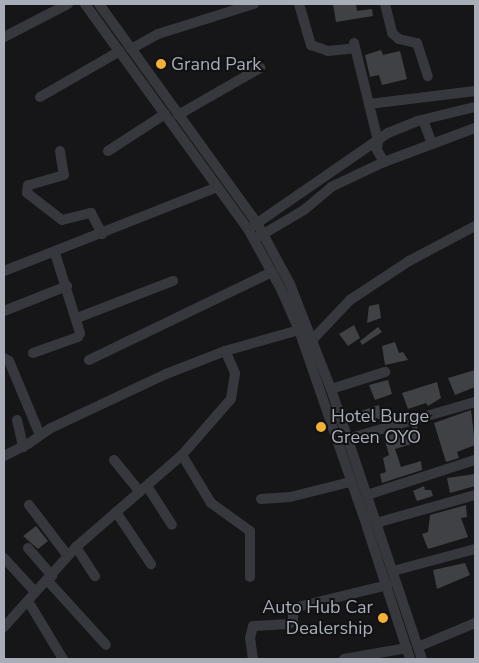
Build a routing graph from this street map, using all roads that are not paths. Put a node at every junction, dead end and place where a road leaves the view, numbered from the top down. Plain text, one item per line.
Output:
1 (68, 4) edge
2 (85, 4) edge
3 (99, 4) edge
4 (254, 4) edge
5 (299, 4) edge
6 (385, 4) edge
7 (4, 36) edge
8 (131, 49) junction
9 (120, 51) junction
10 (260, 68) dead end
11 (428, 76) dead end
12 (475, 91) edge
13 (40, 96) dead end
14 (369, 104) junction
15 (475, 107) edge
16 (165, 114) junction
17 (178, 115) junction
18 (475, 128) edge
19 (428, 132) junction
20 (60, 151) dead end
21 (108, 151) dead end
22 (380, 152) junction
23 (217, 187) junction
24 (252, 226) junction
25 (475, 226) edge
26 (102, 234) junction
27 (259, 237) junction
28 (56, 253) junction
29 (4, 271) edge
30 (272, 272) junction
31 (173, 281) dead end
32 (67, 286) junction
33 (4, 311) edge
34 (76, 318) junction
35 (299, 330) junction
36 (313, 339) junction
37 (225, 351) junction
38 (33, 353) dead end
39 (4, 358) edge
40 (89, 360) dead end
41 (385, 372) dead end
42 (331, 388) junction
43 (475, 402) edge
44 (17, 420) dead end
45 (40, 435) junction
46 (347, 439) junction
47 (23, 447) junction
48 (182, 455) junction
49 (4, 456) edge
50 (114, 460) dead end
51 (475, 460) edge
52 (350, 482) junction
53 (143, 489) junction
54 (367, 495) junction
55 (475, 495) edge
56 (261, 499) dead end
57 (29, 505) dead end
58 (116, 512) junction
59 (376, 523) junction
60 (172, 525) dead end
61 (76, 547) junction
62 (28, 548) dead end
63 (475, 549) edge
64 (68, 556) junction
65 (4, 558) edge
66 (151, 564) dead end
67 (393, 571) junction
68 (95, 576) dead end
69 (250, 577) dead end
70 (50, 578) junction
71 (387, 585) junction
72 (35, 592) junction
73 (28, 600) junction
74 (475, 623) edge
75 (4, 627) edge
76 (106, 645) dead end
77 (420, 646) junction
78 (407, 648) junction
79 (63, 659) edge
80 (253, 659) edge
81 (344, 659) edge
82 (410, 659) edge
83 (422, 659) edge

1 - 7 street
2 - 9 street
3 - 8 street
4 - 8 street
5 - 14 street
6 - 11 street
8 - 17 street
9 - 13 street
9 - 16 street
10 - 17 street
12 - 14 street
14 - 22 street
15 - 19 street
16 - 21 street
16 - 23 street
17 - 24 street
18 - 19 street
19 - 22 street
19 - 22 street
20 - 26 street
22 - 24 street
22 - 27 street
23 - 24 street
23 - 26 street
24 - 27 street
25 - 36 street
26 - 28 street
27 - 30 street
27 - 36 street
28 - 29 street
28 - 32 street
30 - 35 street
30 - 40 street
31 - 34 street
32 - 33 street
32 - 34 street
34 - 38 street
35 - 37 street
35 - 52 street
36 - 42 street
37 - 45 street
37 - 48 street
39 - 45 street
41 - 42 street
42 - 46 street
43 - 46 street
44 - 47 street
45 - 47 street
46 - 54 street
47 - 49 street
48 - 53 street
48 - 69 street
50 - 53 street
51 - 54 street
52 - 56 street
52 - 71 street
53 - 58 street
53 - 60 street
54 - 59 street
55 - 59 street
57 - 64 street
58 - 61 street
58 - 66 street
59 - 67 street
61 - 64 street
61 - 68 street
62 - 70 street
63 - 67 street
64 - 70 street
65 - 72 street
67 - 77 street
70 - 72 street
70 - 76 street
71 - 78 street
71 - 80 street
72 - 73 street
73 - 75 street
73 - 79 street
74 - 77 street
77 - 83 street
78 - 81 street
78 - 82 street

